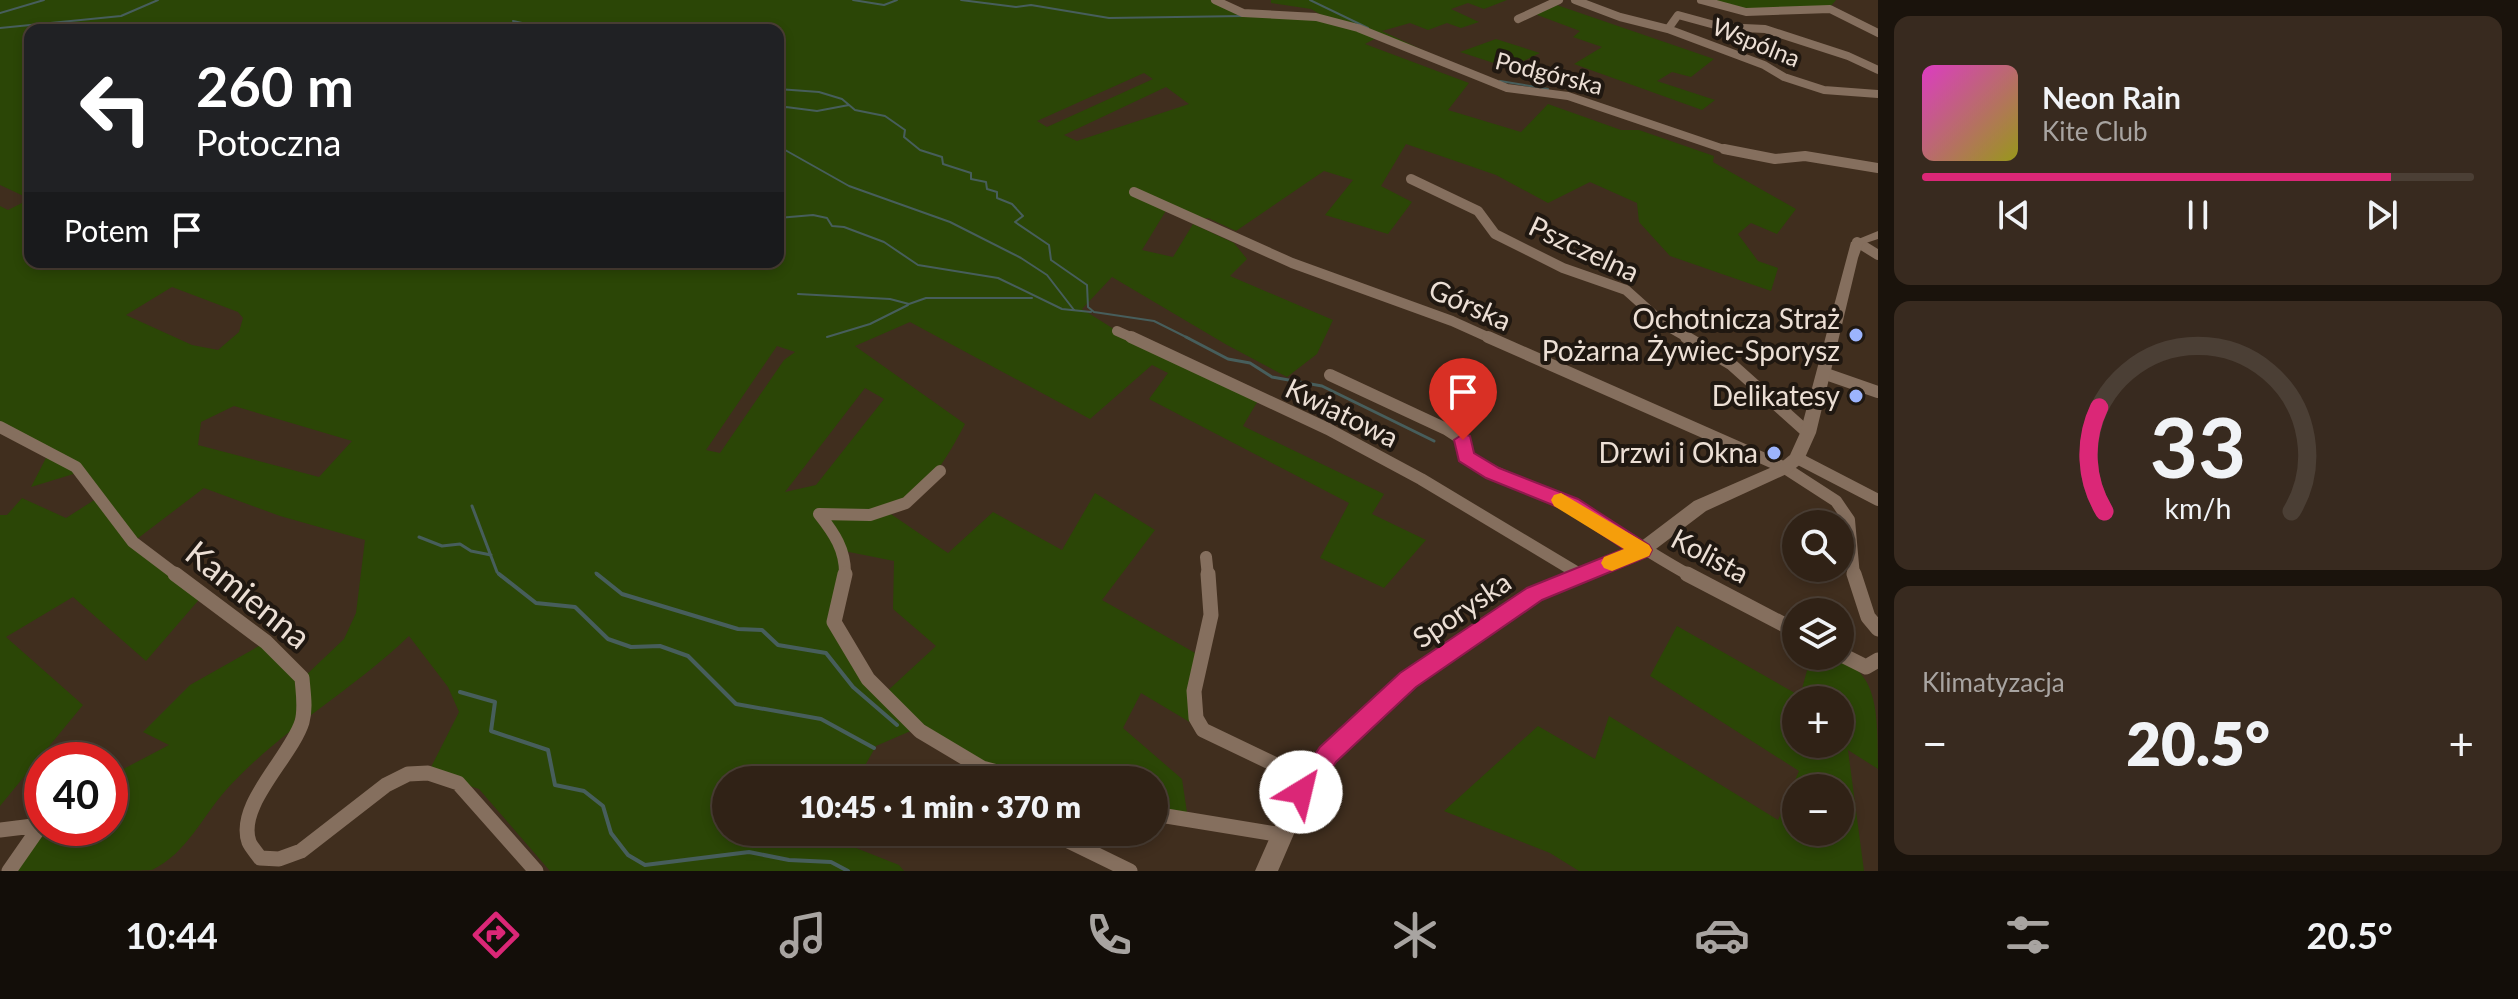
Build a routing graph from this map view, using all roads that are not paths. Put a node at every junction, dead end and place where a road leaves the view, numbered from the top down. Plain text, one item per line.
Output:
1 (1215, 0) edge
2 (1559, 0) edge
3 (1575, 0) edge
4 (1701, 0) edge
5 (1836, 0) edge
6 (1830, 9) junction
7 (1518, 19) dead end
8 (1668, 29) junction
9 (1878, 33) edge
10 (1878, 70) edge
11 (1878, 94) edge
12 (1878, 168) edge
13 (1411, 179) dead end
14 (1134, 192) dead end
15 (1878, 235) edge
16 (1857, 242) junction
17 (1878, 255) edge
18 (1117, 331) dead end
19 (1823, 373) junction
20 (1330, 375) dead end
21 (1878, 392) edge
22 (0, 427) edge
23 (1808, 433) junction
24 (1791, 463) junction
25 (940, 471) dead end
26 (1878, 500) edge
27 (1642, 550) junction
28 (1206, 557) dead end
29 (1581, 575) junction
30 (1782, 624) edge
31 (1878, 629) edge
32 (1878, 660) edge
33 (1854, 661) edge
34 (979, 766) edge
35 (1307, 784) junction
36 (1168, 816) edge
37 (0, 830) edge
38 (1282, 835) junction
39 (1079, 846) edge
40 (9, 871) edge
41 (536, 871) edge
42 (1130, 871) edge
43 (1266, 871) edge

1 - 12 street, Podgórska
2 - 7 street
3 - 8 street, Wspólna
4 - 6 street
5 - 6 street
6 - 9 street
8 - 10 street
8 - 11 street, Wspólna
13 - 23 street, Pszczelna
14 - 24 street, Górska
15 - 16 street
16 - 17 street
16 - 19 street
18 - 29 street, Kwiatowa
19 - 21 street
19 - 23 street
20 - 27 street, Kolista
22 - 41 street, Kamienna
23 - 24 street
24 - 26 street
24 - 27 street, Sporyska
24 - 31 street
25 - 34 street
27 - 29 street, Sporyska
27 - 30 street, Kolista
28 - 35 street
29 - 35 street, Sporyska
32 - 33 street
35 - 38 street, Sporyska
36 - 38 street
37 - 40 street
38 - 43 street, Sporyska
39 - 42 street

